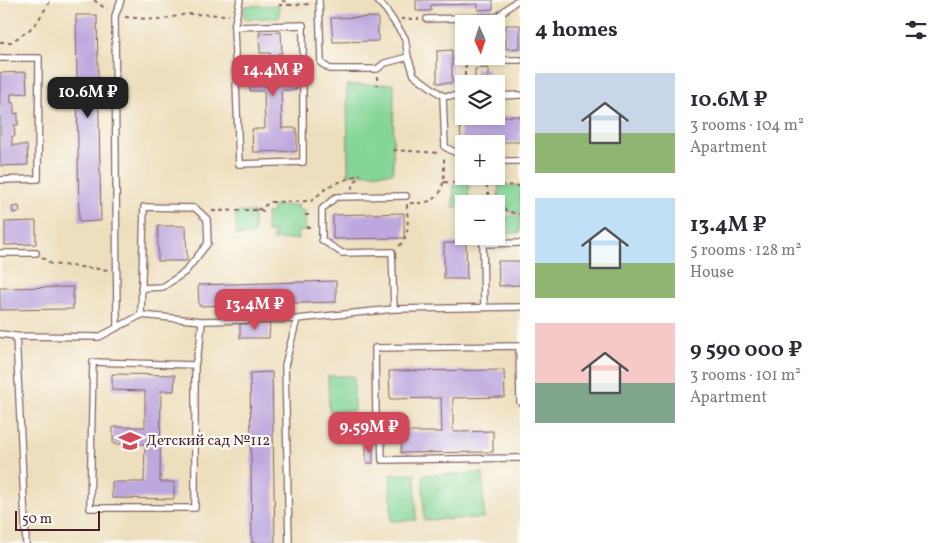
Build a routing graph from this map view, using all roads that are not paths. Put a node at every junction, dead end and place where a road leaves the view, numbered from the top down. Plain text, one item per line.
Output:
1 (121, 0) edge
2 (240, 0) edge
3 (377, 0) edge
4 (517, 1) edge
5 (319, 2) edge
6 (500, 15) edge
7 (455, 18) edge
8 (426, 19) road end
9 (234, 27) junction
10 (408, 57) junction
11 (0, 58) edge
12 (505, 60) edge
13 (520, 60) edge
14 (520, 95) edge
15 (443, 96) junction
16 (455, 96) edge
17 (505, 96) edge
18 (455, 152) edge
19 (505, 161) edge
20 (520, 161) edge
21 (0, 180) edge
22 (406, 196) road end
23 (520, 243) edge
24 (0, 253) edge
25 (36, 253) road end
26 (142, 288) junction
27 (484, 307) junction
28 (520, 307) edge
29 (394, 309) junction
30 (140, 314) junction
31 (297, 319) junction
32 (202, 321) junction
33 (117, 327) junction
34 (0, 334) edge
35 (16, 336) junction
36 (520, 346) edge
37 (195, 365) junction
38 (520, 402) edge
39 (520, 458) edge
40 (26, 543) edge
41 (289, 543) edge

1 - 33 lane
2 - 9 lane
3 - 10 lane
4 - 6 lane
5 - 10 lane
7 - 8 lane
9 - 9 lane
10 - 15 lane
11 - 21 lane
12 - 13 lane
14 - 17 lane
15 - 16 lane
15 - 18 lane
19 - 20 lane
22 - 29 lane
23 - 27 lane
24 - 25 lane
26 - 26 lane
26 - 30 lane
27 - 28 lane
27 - 29 lane
29 - 31 lane
30 - 32 lane
30 - 33 lane
31 - 32 lane
31 - 41 lane
32 - 37 lane
33 - 35 lane
34 - 35 lane
35 - 40 lane
36 - 38 lane
36 - 39 lane
37 - 37 lane

